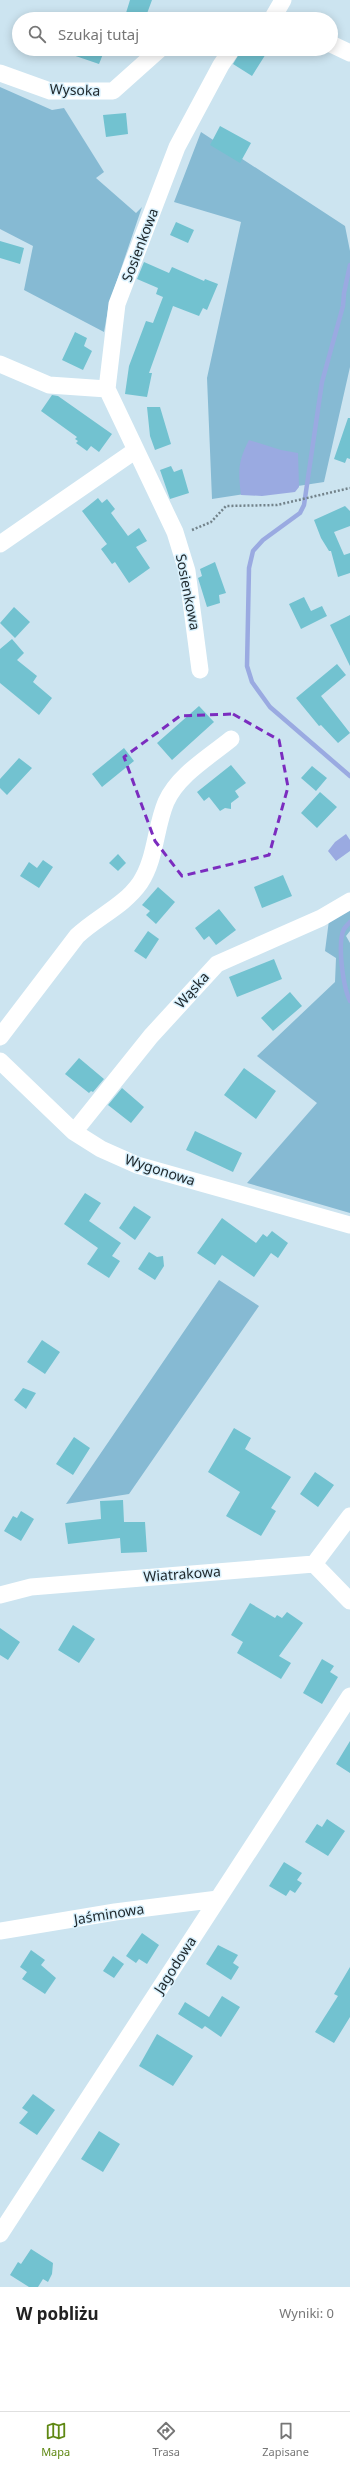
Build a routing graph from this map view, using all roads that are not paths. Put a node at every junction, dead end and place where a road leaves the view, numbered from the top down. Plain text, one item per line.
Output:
1 (283, 0) edge
2 (276, 12) edge
3 (152, 56) edge
4 (227, 56) edge
5 (0, 73) edge
6 (0, 364) edge
7 (107, 389) junction
8 (136, 450) junction
9 (0, 544) edge
10 (200, 670) dead end
11 (232, 739) dead end
12 (350, 901) edge
13 (0, 1037) edge
14 (0, 1061) edge
15 (74, 1132) junction
16 (350, 1226) edge
17 (350, 1516) edge
18 (314, 1564) junction
19 (0, 1595) edge
20 (350, 1601) edge
21 (350, 1696) edge
22 (218, 1899) junction
23 (0, 1931) edge
24 (0, 2234) edge

1 - 2 street
3 - 5 street, Wysoka
4 - 7 street, Sosienkowa
6 - 7 street
7 - 8 street, Sosienkowa
8 - 9 street
8 - 10 street, Sosienkowa
11 - 13 street
12 - 15 street, Wąska
14 - 15 street, Wygonowa
15 - 16 street, Wygonowa
17 - 18 street
18 - 19 street, Wiatrakowa
18 - 20 street
21 - 22 street, Jagodowa
22 - 23 street, Jaśminowa
22 - 24 street, Jagodowa

